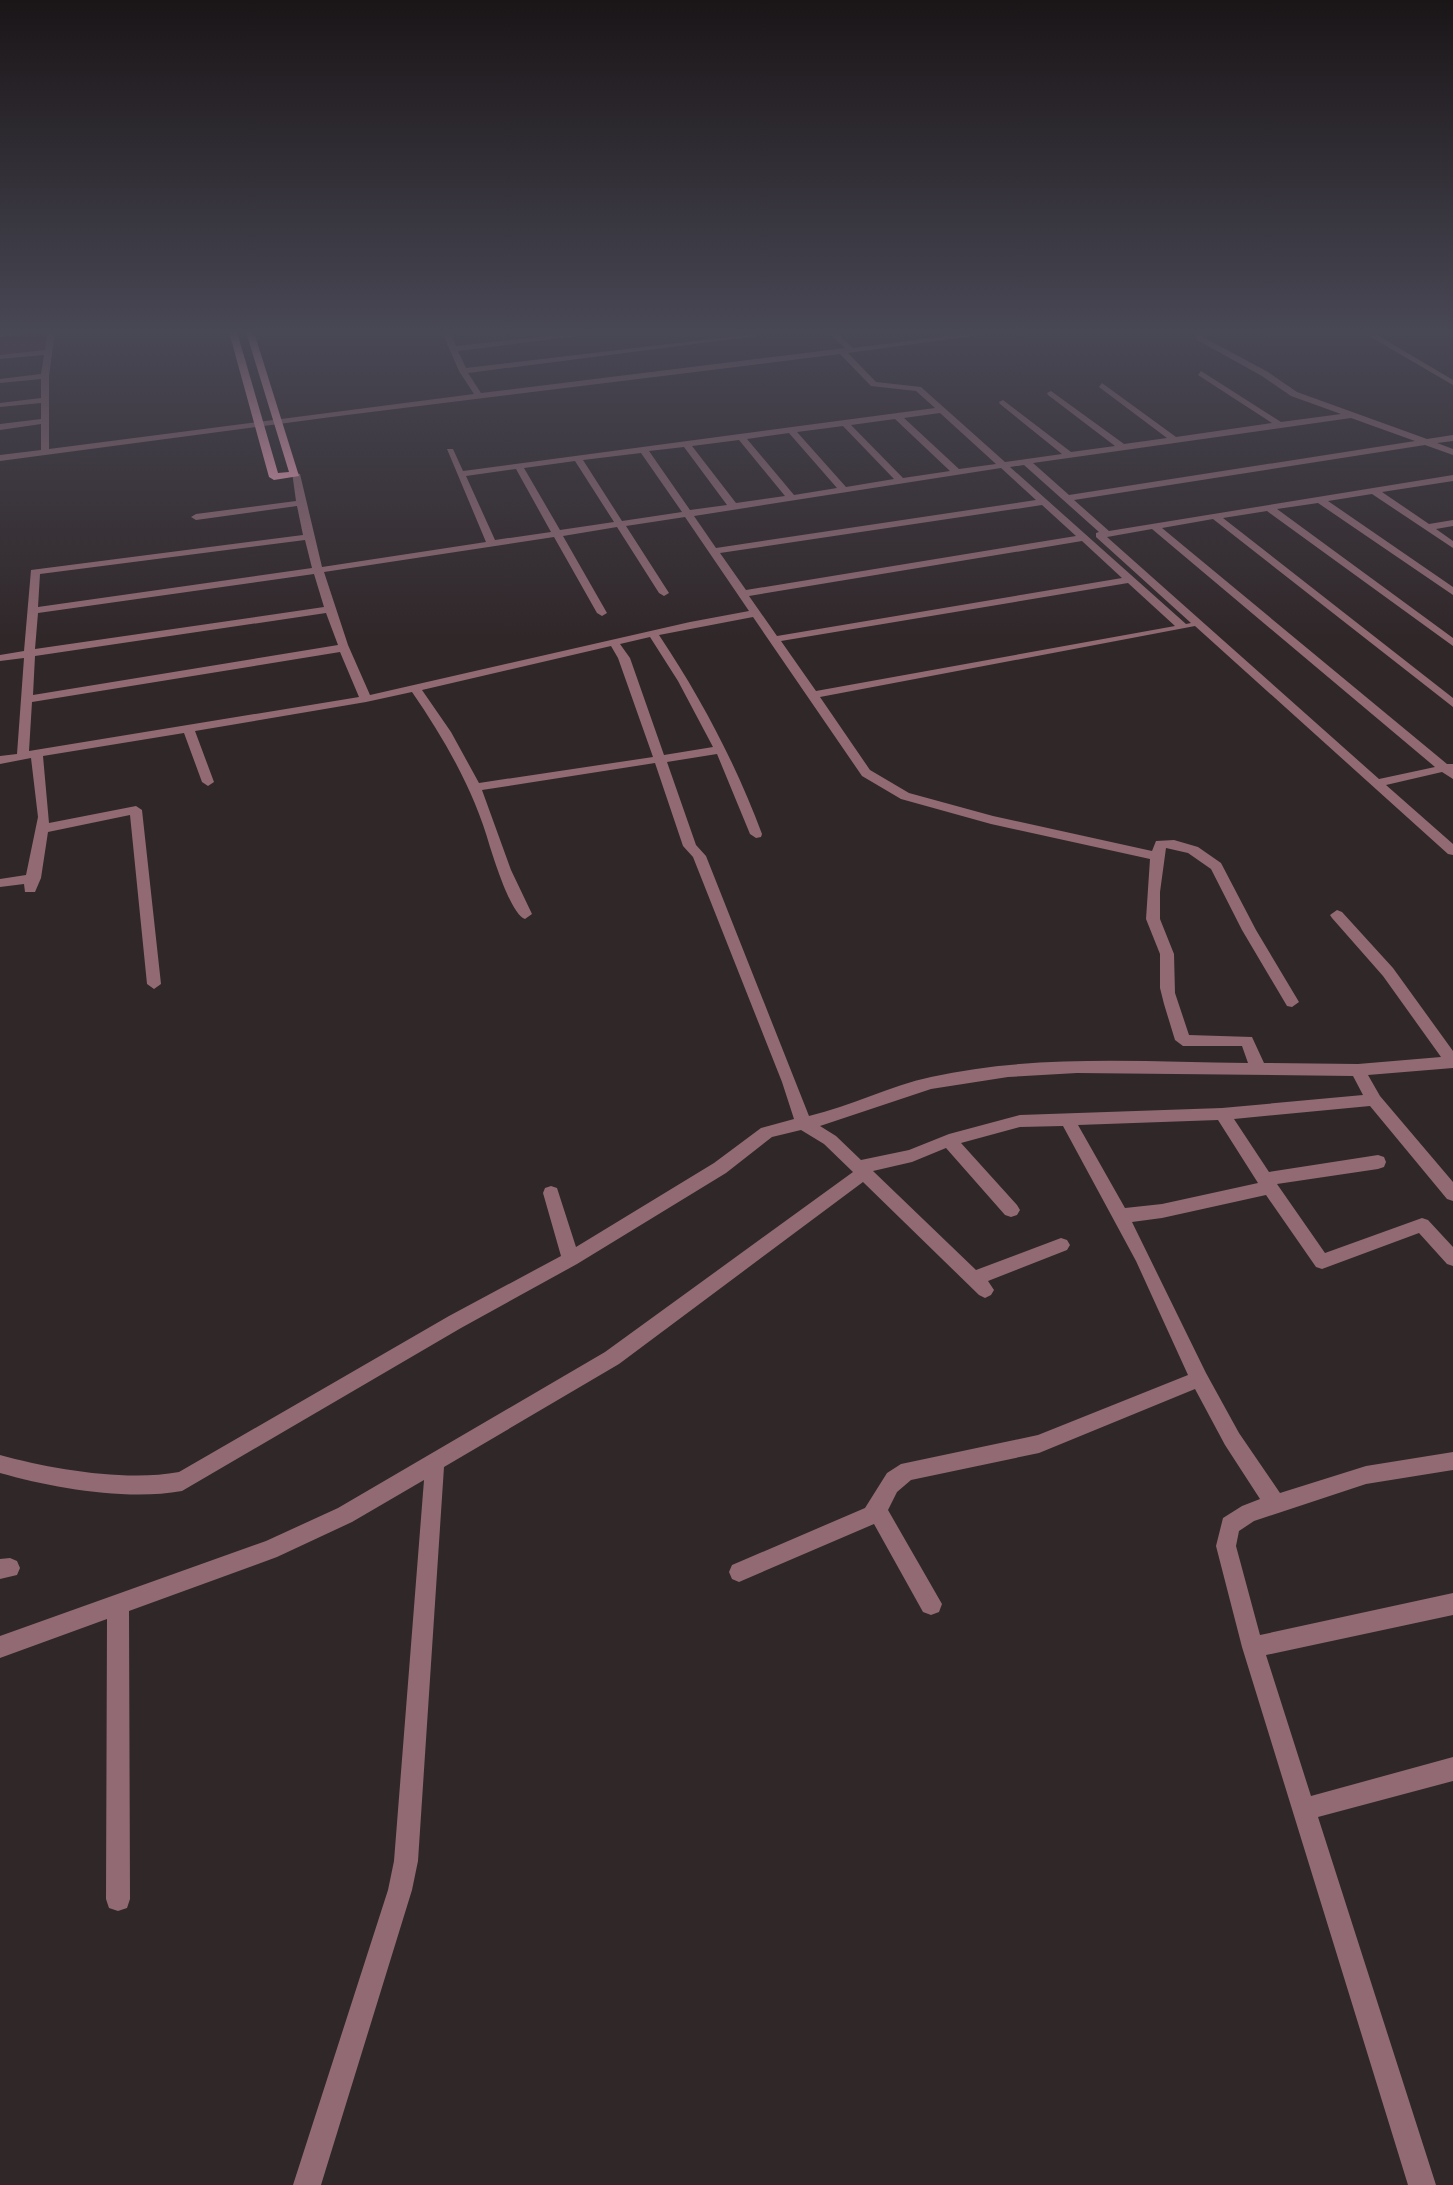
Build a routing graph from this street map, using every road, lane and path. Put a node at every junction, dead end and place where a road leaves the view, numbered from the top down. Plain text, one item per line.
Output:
1 (46, 434) edge
2 (185, 434) edge
3 (262, 434) edge
4 (281, 434) edge
5 (763, 434) edge
6 (794, 434) edge
7 (856, 434) edge
8 (917, 434) edge
9 (968, 434) edge
10 (1043, 434) edge
11 (1105, 434) edge
12 (1167, 434) edge
13 (1217, 434) edge
14 (1400, 434) edge
15 (741, 437) junction
16 (1453, 438) edge
17 (1175, 440) junction
18 (1424, 443) junction
19 (686, 444) junction
20 (1122, 447) junction
21 (644, 450) junction
22 (450, 451) dead end
23 (1453, 452) edge
24 (45, 453) junction
25 (1069, 455) junction
26 (0, 458) edge
27 (578, 459) junction
28 (1025, 461) junction
29 (1002, 465) junction
30 (519, 467) junction
31 (957, 471) junction
32 (295, 474) junction
33 (460, 474) junction
34 (1453, 478) edge
35 (900, 480) junction
36 (843, 489) junction
37 (1374, 491) junction
38 (790, 497) junction
39 (1067, 498) junction
40 (1319, 499) junction
41 (1044, 502) junction
42 (300, 503) junction
43 (733, 506) junction
44 (1268, 507) junction
45 (686, 514) junction
46 (1215, 516) junction
47 (196, 517) dead end
48 (1453, 523) edge
49 (621, 524) junction
50 (1154, 526) junction
51 (1427, 527) junction
52 (557, 534) junction
53 (1107, 534) junction
54 (308, 537) junction
55 (1083, 538) junction
56 (492, 544) junction
57 (1453, 545) edge
58 (713, 551) junction
59 (320, 570) junction
60 (1129, 580) junction
61 (1453, 592) edge
62 (664, 593) dead end
63 (742, 594) junction
64 (332, 609) junction
65 (32, 611) junction
66 (602, 612) dead end
67 (756, 613) junction
68 (1199, 625) junction
69 (1183, 628) junction
70 (653, 634) junction
71 (776, 639) junction
72 (614, 643) junction
73 (1453, 643) edge
74 (342, 648) junction
75 (29, 653) junction
76 (0, 658) edge
77 (414, 687) junction
78 (814, 695) junction
79 (366, 699) junction
80 (26, 700) junction
81 (1453, 704) edge
82 (188, 729) junction
83 (720, 750) junction
84 (37, 754) junction
85 (23, 756) junction
86 (0, 760) edge
87 (658, 760) junction
88 (1450, 770) edge
89 (208, 782) dead end
90 (1377, 783) junction
91 (475, 787) junction
92 (41, 829) junction
93 (756, 834) dead end
94 (1453, 851) edge
95 (1156, 856) junction
96 (0, 883) edge
97 (524, 914) dead end
98 (1337, 915) dead end
99 (153, 984) dead end
100 (1292, 1002) dead end
101 (1259, 1070) junction
102 (1358, 1070) junction
103 (1374, 1100) junction
104 (1222, 1114) junction
105 (1067, 1119) junction
106 (804, 1124) junction
107 (949, 1140) junction
108 (1378, 1162) dead end
109 (862, 1169) junction
110 (1267, 1183) junction
111 (551, 1193) dead end
112 (1453, 1194) edge
113 (1011, 1210) dead end
114 (1121, 1216) junction
115 (1062, 1245) dead end
116 (571, 1259) junction
117 (1453, 1259) edge
118 (1199, 1378) junction
119 (435, 1460) junction
120 (1453, 1461) edge
121 (0, 1464) edge
122 (1275, 1504) junction
123 (877, 1510) junction
124 (738, 1572) dead end
125 (118, 1603) junction
126 (931, 1604) dead end
127 (1453, 1604) edge
128 (0, 1647) edge
129 (1253, 1647) junction
130 (1453, 1769) edge
131 (1306, 1808) junction
132 (118, 1899) dead end
133 (307, 2185) edge
134 (1422, 2185) edge

1 - 24 street
2 - 24 street
3 - 32 main road
4 - 32 main road
5 - 15 street
6 - 36 street
7 - 35 street
8 - 31 street
9 - 29 street
10 - 25 street
11 - 20 street
12 - 17 street
13 - 17 street
14 - 18 street
15 - 19 street
15 - 38 street
16 - 18 street
17 - 20 street
18 - 23 street
18 - 39 street
19 - 21 street
19 - 43 street
20 - 25 street
21 - 27 street
21 - 45 street
22 - 33 street
24 - 26 street
25 - 28 street
27 - 30 street
27 - 49 street
28 - 29 street
28 - 39 street
29 - 31 street
29 - 41 street
30 - 33 street
30 - 52 street
31 - 35 street
32 - 42 street
33 - 56 street
34 - 37 street
35 - 36 street
36 - 38 street
37 - 40 street
37 - 51 street
38 - 43 street
39 - 53 street
40 - 44 street
40 - 61 street
41 - 55 street
41 - 58 street
42 - 47 street
42 - 54 street
43 - 45 street
44 - 46 street
44 - 73 street
45 - 49 street
45 - 58 street
46 - 50 street
46 - 81 street
48 - 51 street
49 - 52 street
49 - 62 street
50 - 53 street
50 - 88 street
51 - 57 street
52 - 56 street
52 - 66 street
53 - 68 street
54 - 59 street
54 - 65 street
55 - 60 street
55 - 63 street
56 - 59 street
58 - 63 street
59 - 64 street
59 - 65 street
60 - 69 street
60 - 71 street
63 - 67 street
64 - 74 street
64 - 75 street
65 - 75 street
67 - 70 street
67 - 71 street
68 - 69 street
68 - 90 street
69 - 78 street
70 - 72 street
70 - 83 street
71 - 78 street
72 - 77 street
72 - 87 street
74 - 79 street
74 - 80 street
75 - 76 street
75 - 80 street
77 - 79 street
77 - 91 street
78 - 95 street
79 - 82 street
80 - 85 street
82 - 84 street
82 - 89 street
83 - 87 street
83 - 93 street
84 - 85 street
84 - 92 street
85 - 86 street
87 - 91 street
87 - 106 street
88 - 90 street
90 - 94 street
91 - 97 street
92 - 96 street
92 - 99 street
95 - 100 street
95 - 101 street
98 - 102 street
101 - 102 street
101 - 106 street
102 - 103 street
103 - 104 street
103 - 112 street
104 - 105 street
104 - 110 street
105 - 107 street
105 - 114 street
106 - 109 street
106 - 116 street
107 - 109 street
107 - 113 street
108 - 110 street
109 - 115 street
109 - 119 street
110 - 114 street
110 - 117 street
111 - 116 street
114 - 118 street
116 - 121 street
118 - 122 street
118 - 123 street
119 - 125 street
119 - 133 street
120 - 122 street
122 - 129 street
123 - 124 street
123 - 126 street
125 - 128 street
125 - 132 street
127 - 129 street
129 - 131 street
130 - 131 street
131 - 134 street

